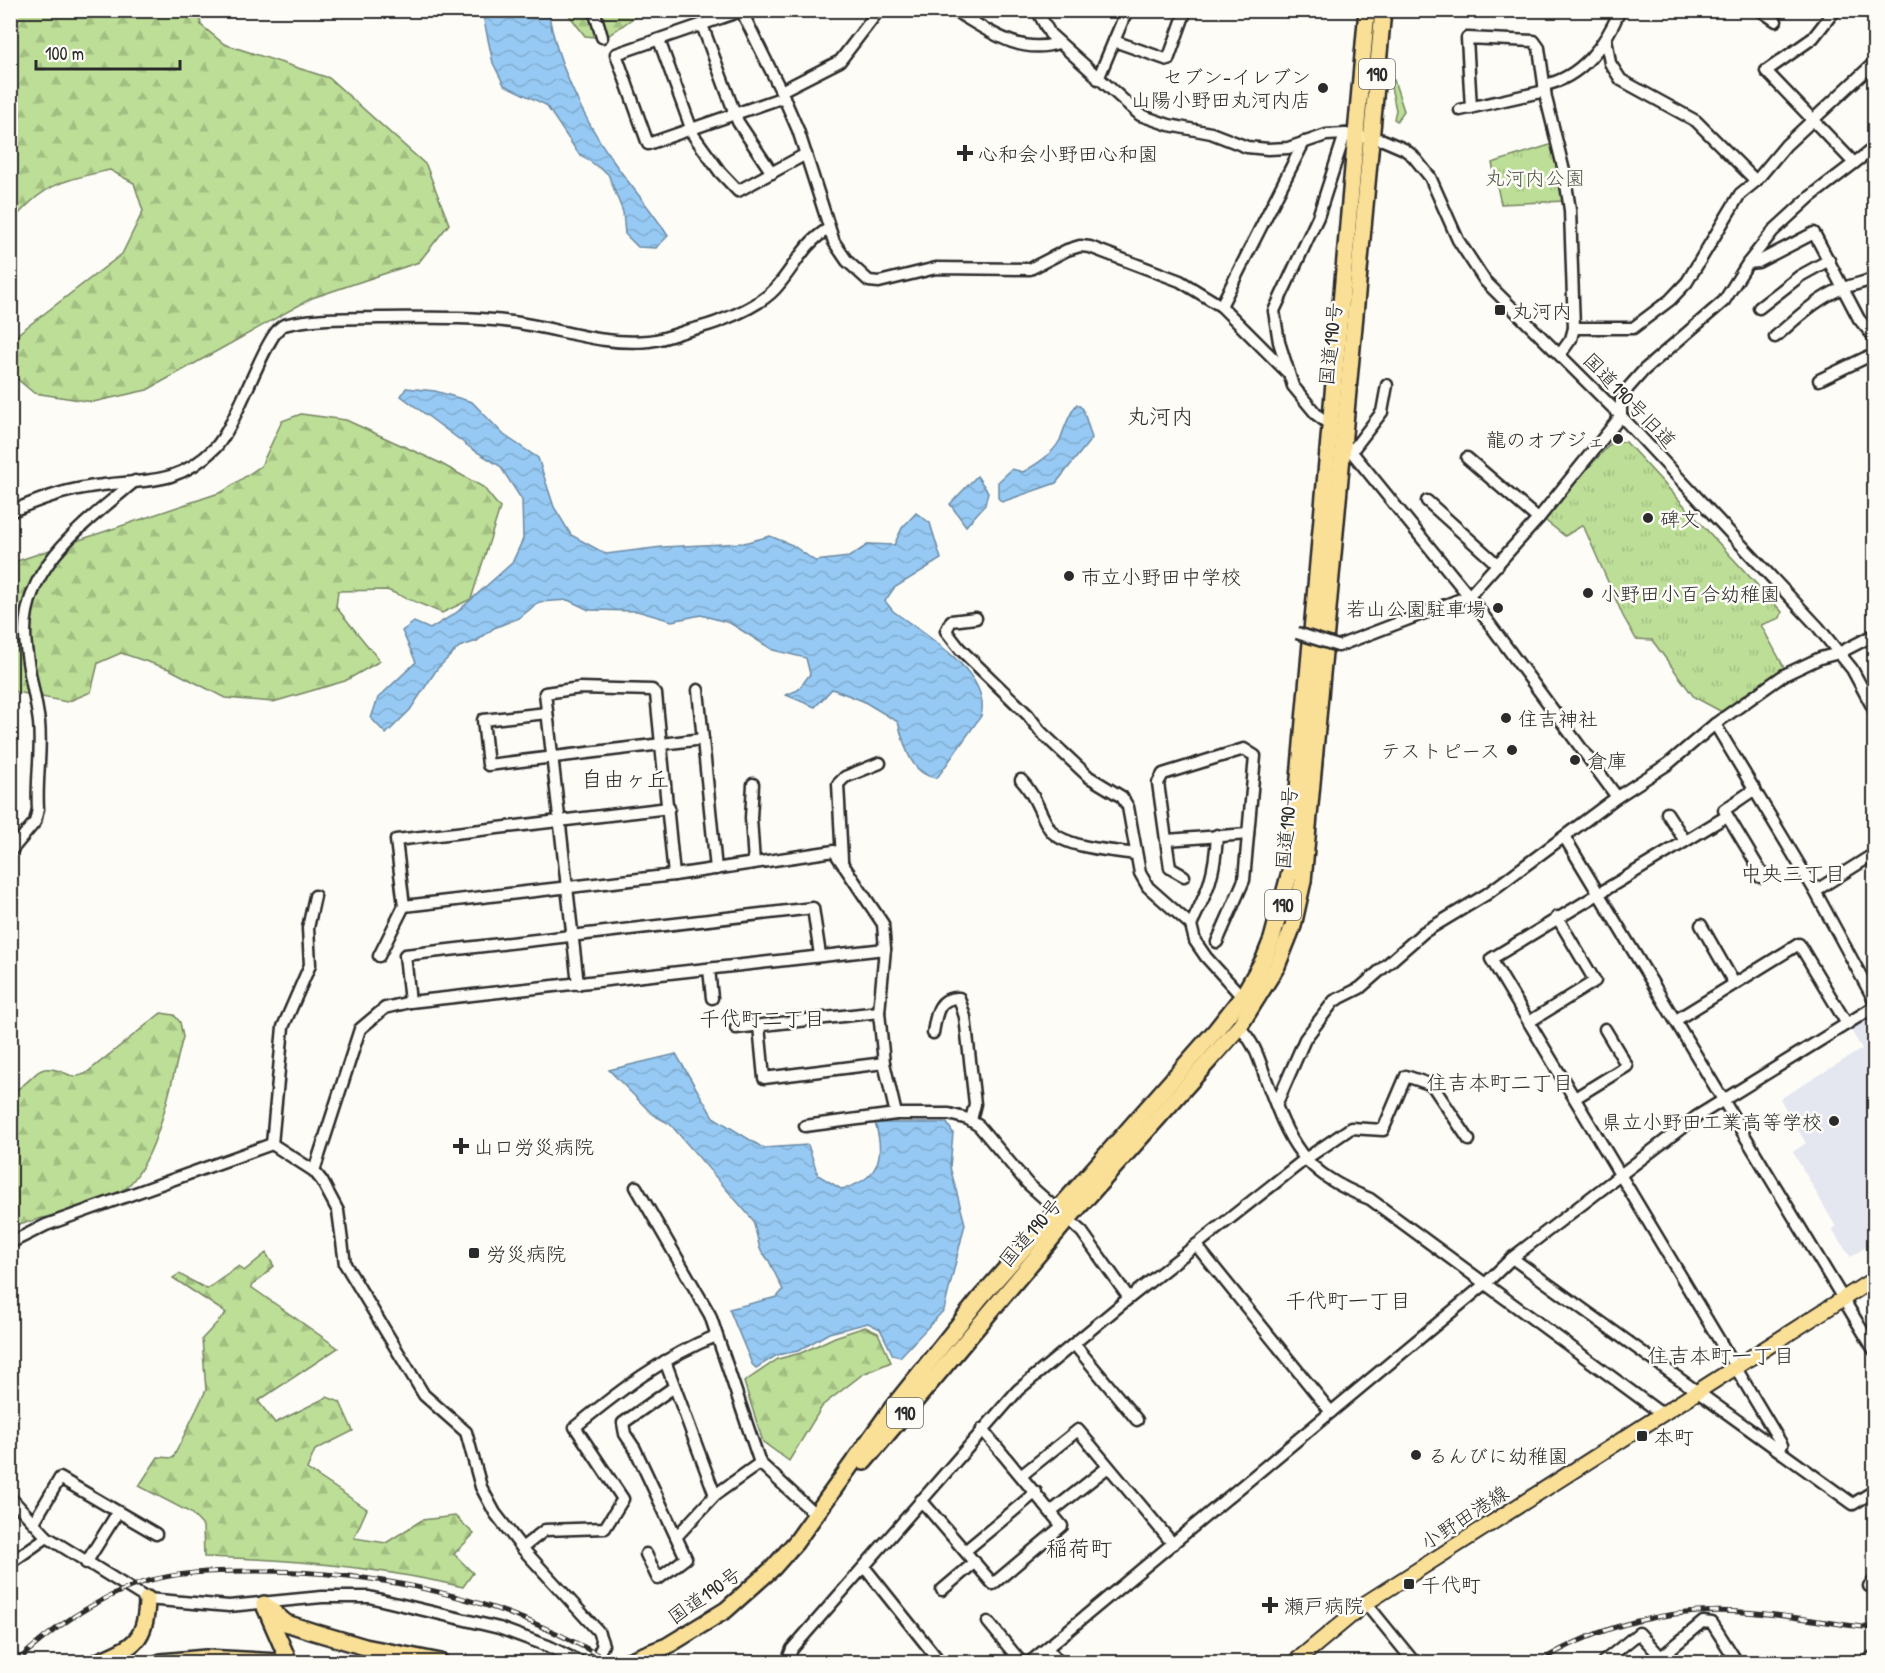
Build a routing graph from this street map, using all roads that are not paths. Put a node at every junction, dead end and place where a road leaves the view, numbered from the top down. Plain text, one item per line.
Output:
1 (594, 10) edge
2 (879, 10) edge
3 (954, 10) edge
4 (1037, 10) edge
5 (1127, 10) edge
6 (1186, 10) edge
7 (1367, 10) edge
8 (1383, 10) edge
9 (1620, 10) edge
10 (1760, 10) edge
11 (1835, 10) edge
12 (741, 11) edge
13 (1776, 21) dead end
14 (702, 25) junction
15 (602, 37) dead end
16 (1606, 38) junction
17 (659, 40) junction
18 (1114, 41) junction
19 (1058, 43) junction
20 (1875, 63) edge
21 (1098, 79) junction
22 (1545, 88) junction
23 (783, 94) junction
24 (735, 115) junction
25 (1813, 120) junction
26 (691, 129) junction
27 (1350, 134) junction
28 (1372, 137) junction
29 (1304, 142) junction
30 (1875, 148) edge
31 (806, 154) junction
32 (1854, 163) junction
33 (772, 173) junction
34 (1756, 181) junction
35 (828, 229) junction
36 (1829, 260) junction
37 (1748, 263) junction
38 (1875, 278) edge
39 (1844, 288) junction
40 (1221, 306) junction
41 (1758, 308) dead end
42 (1574, 328) junction
43 (1774, 337) dead end
44 (1875, 338) edge
45 (1561, 353) junction
46 (1875, 357) edge
47 (1288, 372) junction
48 (1819, 380) dead end
49 (1387, 385) dead end
50 (1621, 416) junction
51 (1331, 424) junction
52 (1347, 446) junction
53 (1467, 458) dead end
54 (135, 481) junction
55 (1427, 501) dead end
56 (10, 512) edge
57 (1538, 519) junction
58 (1498, 565) junction
59 (1469, 596) junction
60 (976, 618) dead end
61 (1297, 633) dead end
62 (1875, 635) edge
63 (1839, 653) junction
64 (698, 690) dead end
65 (1875, 710) edge
66 (547, 713) junction
67 (1715, 724) junction
68 (703, 740) junction
69 (661, 744) junction
70 (552, 759) junction
71 (880, 763) dead end
72 (1021, 780) dead end
73 (753, 784) dead end
74 (1755, 789) junction
75 (1617, 797) junction
76 (669, 808) junction
77 (1667, 813) dead end
78 (1727, 816) junction
79 (559, 822) junction
80 (1248, 834) junction
81 (1217, 835) junction
82 (1565, 838) junction
83 (1167, 840) junction
84 (1685, 841) junction
85 (10, 852) edge
86 (1135, 854) junction
87 (1875, 854) edge
88 (842, 860) junction
89 (754, 863) junction
90 (716, 869) junction
91 (674, 874) junction
92 (1184, 876) dead end
93 (1760, 877) dead end
94 (566, 886) junction
95 (1815, 891) junction
96 (1600, 892) junction
97 (315, 896) dead end
98 (404, 906) junction
99 (1557, 917) junction
100 (1191, 925) junction
101 (1701, 925) dead end
102 (572, 935) junction
103 (1217, 942) dead end
104 (885, 950) junction
105 (820, 955) junction
106 (379, 956) dead end
107 (709, 969) junction
108 (1734, 983) junction
109 (578, 984) junction
110 (712, 998) dead end
111 (1875, 1000) edge
112 (410, 1002) junction
113 (1248, 1002) junction
114 (1875, 1007) edge
115 (879, 1012) junction
116 (1676, 1020) junction
117 (1530, 1022) junction
118 (1847, 1024) junction
119 (759, 1026) junction
120 (1239, 1027) junction
121 (736, 1028) dead end
122 (1605, 1029) dead end
123 (933, 1033) dead end
124 (884, 1063) junction
125 (1575, 1098) junction
126 (1724, 1099) junction
127 (1277, 1103) junction
128 (896, 1114) junction
129 (971, 1120) junction
130 (805, 1126) dead end
131 (1469, 1140) dead end
132 (272, 1144) junction
133 (1304, 1160) junction
134 (314, 1171) junction
135 (1620, 1175) junction
136 (636, 1187) dead end
137 (1063, 1213) junction
138 (10, 1243) edge
139 (1196, 1245) junction
140 (1512, 1258) junction
141 (1875, 1279) edge
142 (1485, 1284) junction
143 (1129, 1298) junction
144 (1843, 1299) junction
145 (716, 1336) junction
146 (1074, 1344) junction
147 (1875, 1350) edge
148 (665, 1361) junction
149 (1735, 1366) junction
150 (674, 1387) junction
151 (1696, 1391) junction
152 (1331, 1412) junction
153 (1662, 1414) junction
154 (1137, 1420) dead end
155 (982, 1429) junction
156 (1779, 1450) junction
157 (760, 1462) junction
158 (1108, 1467) junction
159 (1022, 1475) junction
160 (1875, 1491) edge
161 (1036, 1492) junction
162 (715, 1495) junction
163 (10, 1497) edge
164 (921, 1500) junction
165 (118, 1512) junction
166 (1051, 1512) junction
167 (816, 1515) junction
168 (34, 1522) junction
169 (156, 1534) dead end
170 (677, 1536) junction
171 (47, 1537) junction
172 (1173, 1544) junction
173 (522, 1548) junction
174 (965, 1551) junction
175 (646, 1554) dead end
176 (975, 1562) junction
177 (10, 1563) edge
178 (86, 1563) junction
179 (865, 1568) junction
180 (942, 1590) dead end
181 (147, 1599) junction
182 (1366, 1603) junction
183 (264, 1604) junction
184 (988, 1622) dead end
185 (1047, 1648) junction
186 (1875, 1656) edge
187 (636, 1661) edge
188 (97, 1662) edge
189 (161, 1662) edge
190 (272, 1662) edge
191 (289, 1662) edge
192 (441, 1662) edge
193 (580, 1662) edge
194 (594, 1662) edge
195 (787, 1662) edge
196 (940, 1662) edge
197 (1021, 1662) edge
198 (1030, 1662) edge
199 (1059, 1662) edge
200 (1294, 1662) edge
201 (1414, 1662) edge
202 (1603, 1662) edge
203 (1737, 1662) edge
204 (1867, 1662) edge

1 - 15 street
2 - 23 street
3 - 19 street
4 - 19 street, 国道190号旧道
5 - 18 street
6 - 18 street
7 - 27 highway, 国道190号 / 190
8 - 28 highway, 国道190号 / 190
9 - 16 street
10 - 13 street
11 - 25 street
12 - 14 street
12 - 23 street
14 - 17 street
14 - 24 street
16 - 22 street
16 - 34 street
17 - 26 street
17 - 26 street
18 - 21 street
19 - 21 street, 国道190号旧道
20 - 25 street
21 - 29 street, 国道190号旧道
22 - 22 street
22 - 42 street
23 - 24 street
23 - 31 street
24 - 26 street
24 - 33 street
25 - 32 street
25 - 34 street
26 - 33 street
27 - 28 street, 国道190号旧道
27 - 29 street, 国道190号旧道
27 - 47 street
27 - 51 highway, 国道190号 / 190
28 - 45 street, 国道190号旧道
28 - 52 highway, 国道190号 / 190
29 - 40 street
30 - 32 street
31 - 33 street
31 - 35 street
32 - 37 street
34 - 42 street
35 - 40 street
35 - 54 street
36 - 37 street
36 - 39 street
36 - 41 street
37 - 50 street
38 - 39 street
39 - 43 street
39 - 44 street
40 - 47 street
42 - 45 street
45 - 50 street, 国道190号旧道
46 - 48 street
47 - 51 street
49 - 52 street
50 - 57 street
50 - 63 street, 国道190号旧道
51 - 52 street
51 - 113 highway, 国道190号 / 190
52 - 59 street
52 - 113 highway, 国道190号 / 190
53 - 57 street
54 - 56 street
54 - 85 street
55 - 58 street
57 - 58 street
58 - 59 street
59 - 61 street, bridge
59 - 75 street
60 - 86 street
62 - 63 street
63 - 65 street, 国道190号旧道
63 - 67 street
64 - 68 street
66 - 69 street
66 - 70 street
66 - 70 street
67 - 74 street
67 - 75 street
68 - 69 street
68 - 90 street
69 - 70 street
69 - 76 street
70 - 79 street
71 - 88 street
72 - 86 street
73 - 89 street
74 - 78 street
74 - 95 street
75 - 82 street
76 - 79 street
76 - 91 street
77 - 84 street
78 - 84 street
78 - 93 street
79 - 94 street
79 - 98 street
80 - 81 street
80 - 83 street
80 - 103 street
81 - 83 street
81 - 100 street
82 - 96 street
82 - 127 street
83 - 92 street
84 - 96 street
86 - 100 street
87 - 95 street
88 - 89 street
88 - 104 street
89 - 90 street
90 - 91 street
91 - 94 street
94 - 98 street
94 - 102 street
95 - 111 street
96 - 99 street
96 - 116 street
97 - 132 street
98 - 106 street
99 - 117 street
99 - 117 street
100 - 113 street
101 - 108 street
102 - 105 street
102 - 109 street
102 - 112 street
104 - 105 street
104 - 115 street
105 - 107 street
107 - 109 street
107 - 110 street
108 - 116 street
108 - 118 street
109 - 112 street
112 - 134 street
113 - 120 highway, 国道190号 / 190
113 - 137 highway, 国道190号 / 190
114 - 118 street
115 - 119 street
115 - 124 street
116 - 126 street
117 - 125 street
118 - 126 street
119 - 121 street
119 - 124 street
120 - 127 street
120 - 137 highway, 国道190号 / 190
122 - 125 street
123 - 129 street
124 - 128 street
125 - 135 street
126 - 135 street
126 - 144 street
127 - 133 street
128 - 129 street
128 - 130 street
129 - 137 street
131 - 133 street
132 - 134 street
132 - 138 street
133 - 139 street
133 - 142 street
134 - 173 street
135 - 140 street
135 - 149 street
136 - 145 street
137 - 143 street
137 - 167 highway, 国道190号 / 190
139 - 143 street
139 - 152 street
140 - 142 street
140 - 151 street
141 - 144 main road, 小野田港線
142 - 152 street
142 - 153 street
143 - 146 street
144 - 147 street
144 - 149 main road, 小野田港線
145 - 148 street
145 - 157 street
146 - 154 street
146 - 155 street
148 - 150 street
148 - 173 street
149 - 151 main road, 小野田港線
149 - 156 street
150 - 162 street
150 - 170 street
151 - 153 main road, 小野田港線
151 - 156 street
152 - 172 street
153 - 182 main road, 小野田港線
155 - 159 street
155 - 164 street
156 - 160 street
157 - 162 street
157 - 167 street
158 - 159 street
158 - 166 street
158 - 172 street
159 - 161 street
161 - 166 street
161 - 174 street
162 - 170 street
163 - 168 street
164 - 174 street
164 - 179 street
165 - 168 street
165 - 169 street
165 - 178 street
166 - 176 street
167 - 187 highway, 国道190号 / 190
168 - 171 street
170 - 175 street
171 - 177 street
171 - 178 street
172 - 185 street
173 - 194 street
174 - 176 street
176 - 180 street
178 - 181 street
179 - 195 street
179 - 196 street
181 - 183 street
181 - 188 highway
182 - 200 main road, 小野田港線
182 - 201 street
183 - 191 highway
183 - 192 highway
183 - 193 street
184 - 197 street
185 - 198 street
185 - 199 street
186 - 204 street
189 - 190 highway
202 - 203 street

